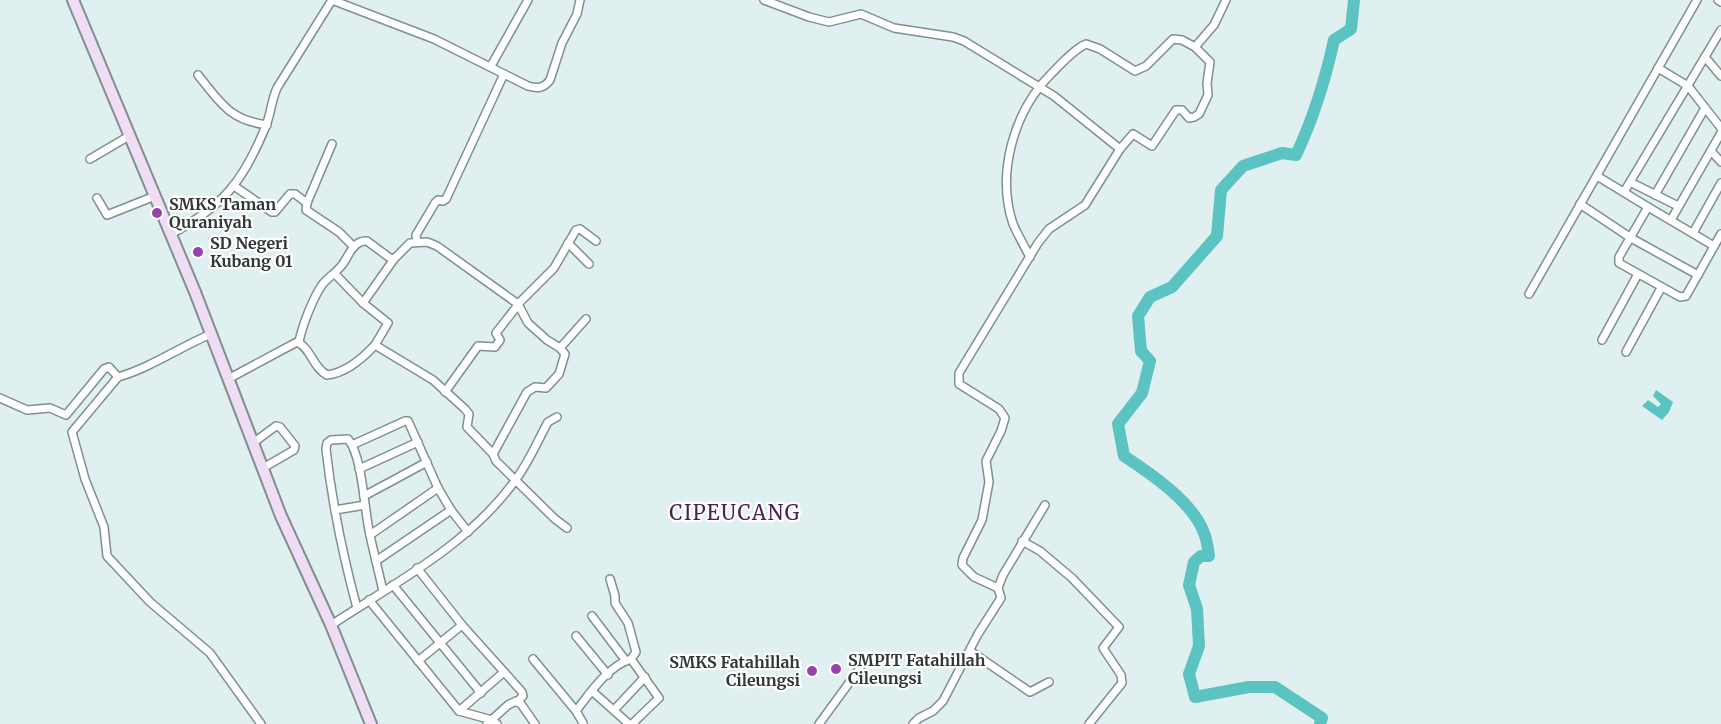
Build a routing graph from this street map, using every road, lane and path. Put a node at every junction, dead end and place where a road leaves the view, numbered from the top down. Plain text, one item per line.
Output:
1 (73, 0) edge
2 (332, 0) edge
3 (528, 0) edge
4 (580, 0) edge
5 (764, 0) edge
6 (1226, 0) edge
7 (1697, 0) edge
8 (1721, 30) edge
9 (1195, 46) junction
10 (1705, 57) junction
11 (491, 66) junction
12 (1658, 68) junction
13 (504, 74) junction
14 (198, 75) dead end
15 (1721, 76) edge
16 (1038, 86) junction
17 (1688, 86) junction
18 (1705, 108) junction
19 (267, 125) junction
20 (1721, 128) edge
21 (1721, 133) edge
22 (129, 136) junction
23 (332, 144) dead end
24 (1119, 149) junction
25 (1712, 151) junction
26 (90, 159) dead end
27 (1721, 162) edge
28 (1597, 176) junction
29 (1630, 182) junction
30 (1721, 183) edge
31 (234, 186) junction
32 (1624, 192) junction
33 (1655, 195) junction
34 (155, 196) junction
35 (97, 198) dead end
36 (308, 203) junction
37 (1580, 204) junction
38 (1678, 206) junction
39 (1648, 207) junction
40 (1671, 220) junction
41 (1693, 233) junction
42 (171, 234) junction
43 (1721, 234) edge
44 (1631, 238) junction
45 (596, 241) dead end
46 (417, 242) junction
47 (568, 243) junction
48 (1714, 246) junction
49 (354, 247) junction
50 (1030, 257) junction
51 (394, 259) junction
52 (589, 264) dead end
53 (335, 274) junction
54 (1638, 274) junction
55 (1698, 275) junction
56 (1661, 288) junction
57 (1529, 294) dead end
58 (363, 303) junction
59 (518, 305) junction
60 (586, 319) dead end
61 (211, 334) junction
62 (1602, 340) dead end
63 (299, 342) junction
64 (375, 345) junction
65 (560, 348) junction
66 (1626, 352) dead end
67 (118, 376) junction
68 (228, 379) junction
69 (445, 392) junction
70 (0, 398) edge
71 (557, 417) dead end
72 (418, 441) junction
73 (253, 443) junction
74 (352, 444) junction
75 (493, 454) junction
76 (427, 462) junction
77 (263, 468) junction
78 (359, 470) junction
79 (516, 480) junction
80 (438, 488) junction
81 (364, 496) junction
82 (365, 505) junction
83 (1045, 505) dead end
84 (335, 510) junction
85 (451, 510) junction
86 (567, 528) dead end
87 (468, 532) junction
88 (369, 535) junction
89 (1022, 541) junction
90 (376, 561) junction
91 (417, 568) junction
92 (610, 579) dead end
93 (393, 585) junction
94 (998, 588) junction
95 (383, 591) junction
96 (369, 600) junction
97 (357, 608) junction
98 (592, 616) dead end
99 (331, 625) junction
100 (462, 625) junction
101 (576, 636) dead end
102 (442, 643) junction
103 (970, 651) junction
104 (533, 659) dead end
105 (629, 660) junction
106 (418, 661) junction
107 (860, 668) dead end
108 (504, 672) junction
109 (608, 675) junction
110 (645, 677) junction
111 (1049, 682) dead end
112 (592, 691) junction
113 (481, 693) junction
114 (518, 702) junction
115 (614, 710) junction
116 (459, 711) junction
117 (576, 711) junction
118 (492, 723) edge
119 (261, 724) edge
120 (371, 724) edge
121 (535, 724) edge
122 (582, 724) edge
123 (631, 724) edge
124 (819, 724) edge
125 (913, 724) edge
126 (1089, 724) edge

1 - 22 street
2 - 11 street
2 - 19 street
3 - 11 street
4 - 13 street
5 - 16 street
6 - 9 street
7 - 12 street
8 - 10 street
9 - 16 street
9 - 24 street
10 - 15 street
10 - 17 street
11 - 13 street
12 - 17 street
12 - 28 street
13 - 46 street
14 - 19 street
16 - 24 street
16 - 50 street
17 - 18 street
17 - 29 street
18 - 20 street
18 - 33 street
19 - 31 street
21 - 25 street
22 - 26 street
22 - 34 street
23 - 36 street
24 - 50 street
25 - 27 street
25 - 38 street
28 - 32 street
28 - 37 street
29 - 32 street
29 - 33 street
30 - 41 street
31 - 36 street
31 - 42 street
32 - 39 street
33 - 38 street
34 - 35 street
34 - 42 street
36 - 49 street
37 - 44 street
37 - 57 street
38 - 40 street
39 - 40 street
39 - 44 street
40 - 41 street
41 - 48 street
42 - 61 street
43 - 48 street
44 - 54 street
44 - 55 street
45 - 47 street
46 - 51 street
46 - 59 street
47 - 52 street
47 - 59 street
48 - 55 street
49 - 51 street
49 - 53 street
50 - 94 street
51 - 58 street
53 - 58 street
53 - 63 street
54 - 56 street
54 - 62 street
55 - 56 street
56 - 66 street
58 - 64 street
59 - 65 street
59 - 69 street
60 - 65 street
61 - 67 street
61 - 68 street
63 - 64 street
63 - 68 street
64 - 69 street
65 - 75 street
67 - 70 street
67 - 119 street
68 - 73 street
69 - 75 street
71 - 79 street
72 - 74 street
72 - 76 street
72 - 78 street
73 - 77 street
73 - 77 street
74 - 78 street
74 - 84 street
75 - 79 street
76 - 80 street
76 - 81 street
77 - 99 street
78 - 81 street
79 - 86 street
79 - 87 street
80 - 85 street
80 - 88 street
81 - 82 street
82 - 84 street
82 - 88 street
83 - 89 street
84 - 97 street
85 - 87 street
85 - 90 street
87 - 91 street
88 - 90 street
89 - 94 street
89 - 126 street
90 - 95 street
91 - 93 street
91 - 100 street
92 - 105 street
93 - 95 street
93 - 102 street
94 - 103 street
95 - 96 street
96 - 97 street
96 - 106 street
97 - 99 street
98 - 105 street
99 - 120 street
100 - 102 street
100 - 108 street
101 - 109 street
102 - 106 street
102 - 113 street
103 - 111 street
103 - 125 street
104 - 117 street
105 - 109 street
105 - 110 street
106 - 116 street
107 - 124 street
108 - 113 street
108 - 114 street
109 - 112 street
110 - 115 street
110 - 123 street
112 - 115 street
112 - 117 street
113 - 116 street
114 - 118 street
114 - 121 street
115 - 123 street
116 - 118 street
117 - 122 street

